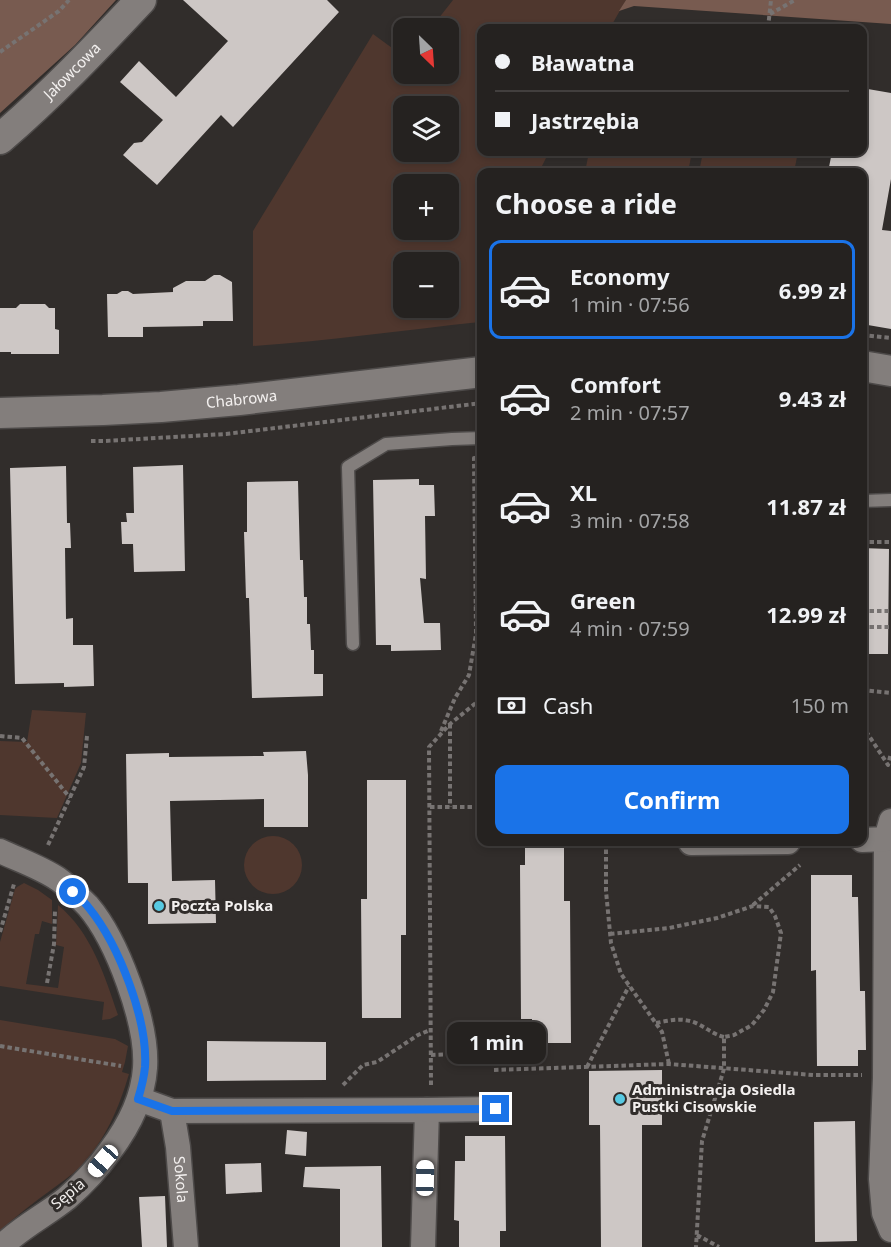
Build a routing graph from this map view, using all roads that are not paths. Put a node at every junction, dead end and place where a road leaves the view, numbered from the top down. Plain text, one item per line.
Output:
1 (141, 0) edge
2 (0, 139) edge
3 (867, 367) edge
4 (891, 371) edge
5 (477, 373) edge
6 (0, 413) edge
7 (477, 438) edge
8 (891, 500) edge
9 (867, 501) edge
10 (353, 644) dead end
11 (880, 833) edge
12 (0, 851) edge
13 (138, 1099) junction
14 (496, 1109) dead end
15 (427, 1110) junction
16 (172, 1111) junction
17 (886, 1179) edge
18 (891, 1230) edge
19 (1, 1247) edge
20 (186, 1247) edge
21 (423, 1247) edge

1 - 2 street, Jałowcowa
3 - 4 street
5 - 6 street, Chabrowa
7 - 10 lane
8 - 9 lane
11 - 17 street
12 - 13 street, Sępia
13 - 16 street
13 - 19 street, Sępia
14 - 15 street
15 - 16 street
15 - 21 street
16 - 20 street, Sokola
17 - 18 street

